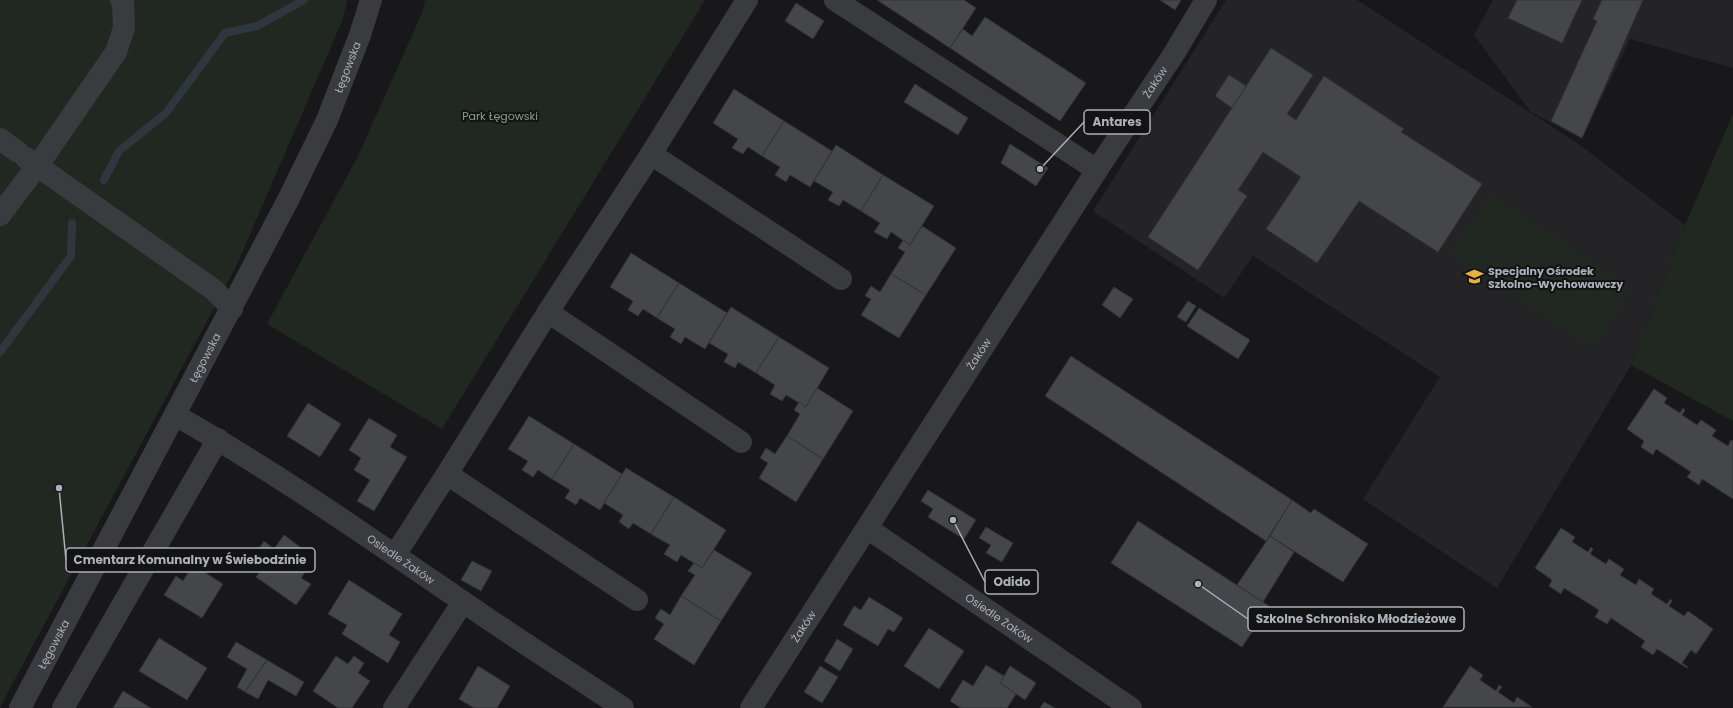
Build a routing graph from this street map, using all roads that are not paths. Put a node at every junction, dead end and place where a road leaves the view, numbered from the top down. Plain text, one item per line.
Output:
1 (121, 0) edge
2 (371, 0) edge
3 (748, 0) edge
4 (835, 0) edge
5 (1206, 0) edge
6 (0, 139) edge
7 (651, 154) junction
8 (28, 158) junction
9 (1097, 170) junction
10 (0, 215) edge
11 (841, 279) dead end
12 (232, 309) junction
13 (548, 312) junction
14 (176, 415) junction
15 (218, 439) junction
16 (741, 442) dead end
17 (447, 474) junction
18 (867, 528) junction
19 (395, 555) junction
20 (637, 600) dead end
21 (463, 602) junction
22 (20, 708) edge
23 (63, 708) edge
24 (394, 708) edge
25 (623, 708) edge
26 (751, 708) edge
27 (1131, 708) edge

1 - 8 street
2 - 12 street, Łęgowska
3 - 7 street
4 - 9 street
5 - 9 street, Żaków
6 - 8 street
7 - 11 street
7 - 13 street
8 - 10 street
8 - 12 street
9 - 18 street, Żaków
12 - 14 street, Łęgowska
13 - 16 street
13 - 17 street
14 - 15 street, Osiedle Żaków
14 - 22 street, Łęgowska
15 - 19 street, Osiedle Żaków
15 - 23 street
17 - 19 street
17 - 20 street
18 - 26 street, Żaków
18 - 27 street, Osiedle Żaków
19 - 21 street, Osiedle Żaków
21 - 24 street
21 - 25 street, Osiedle Żaków

